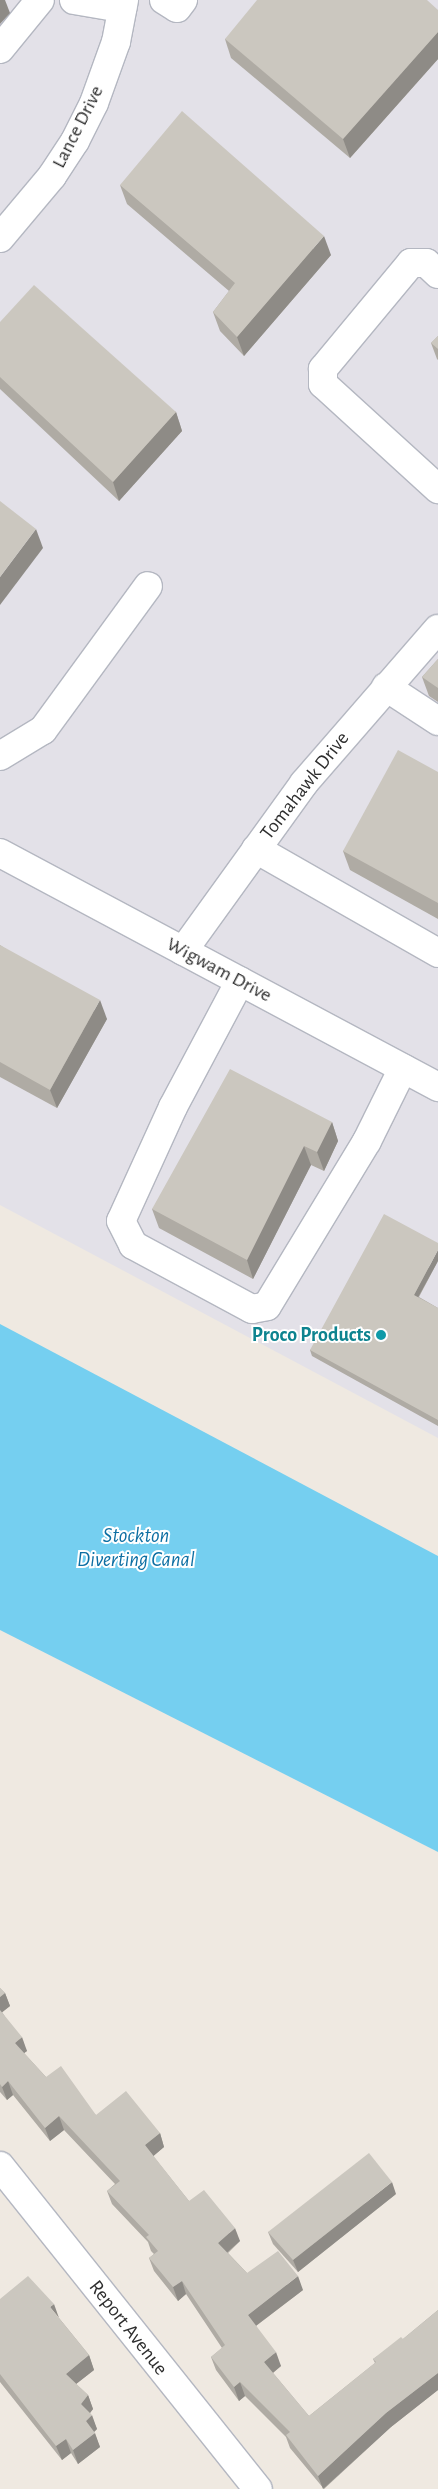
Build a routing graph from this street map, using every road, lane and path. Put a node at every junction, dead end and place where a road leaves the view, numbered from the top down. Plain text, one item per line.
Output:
1 (40, 0) edge
2 (74, 0) edge
3 (164, 0) edge
4 (183, 0) edge
5 (123, 4) edge
6 (0, 50) edge
7 (0, 238) edge
8 (438, 274) edge
9 (438, 488) edge
10 (148, 586) dead end
11 (438, 629) edge
12 (386, 687) junction
13 (438, 721) edge
14 (0, 756) edge
15 (256, 849) junction
16 (0, 853) edge
17 (183, 951) junction
18 (438, 953) edge
19 (240, 981) junction
20 (403, 1068) junction
21 (438, 1087) edge
22 (0, 2166) edge
23 (258, 2489) edge

1 - 6 street
2 - 5 street
3 - 4 street
5 - 7 street, Lance Drive
8 - 9 street
10 - 14 street
11 - 12 street, Tomahawk Drive
12 - 13 street
12 - 15 street, Tomahawk Drive
15 - 17 street, Tomahawk Drive
15 - 18 street
16 - 17 street, Wigwam Drive
17 - 19 street, Wigwam Drive
19 - 20 street, Wigwam Drive
19 - 20 street
20 - 21 street, Wigwam Drive
22 - 23 street, Report Avenue

